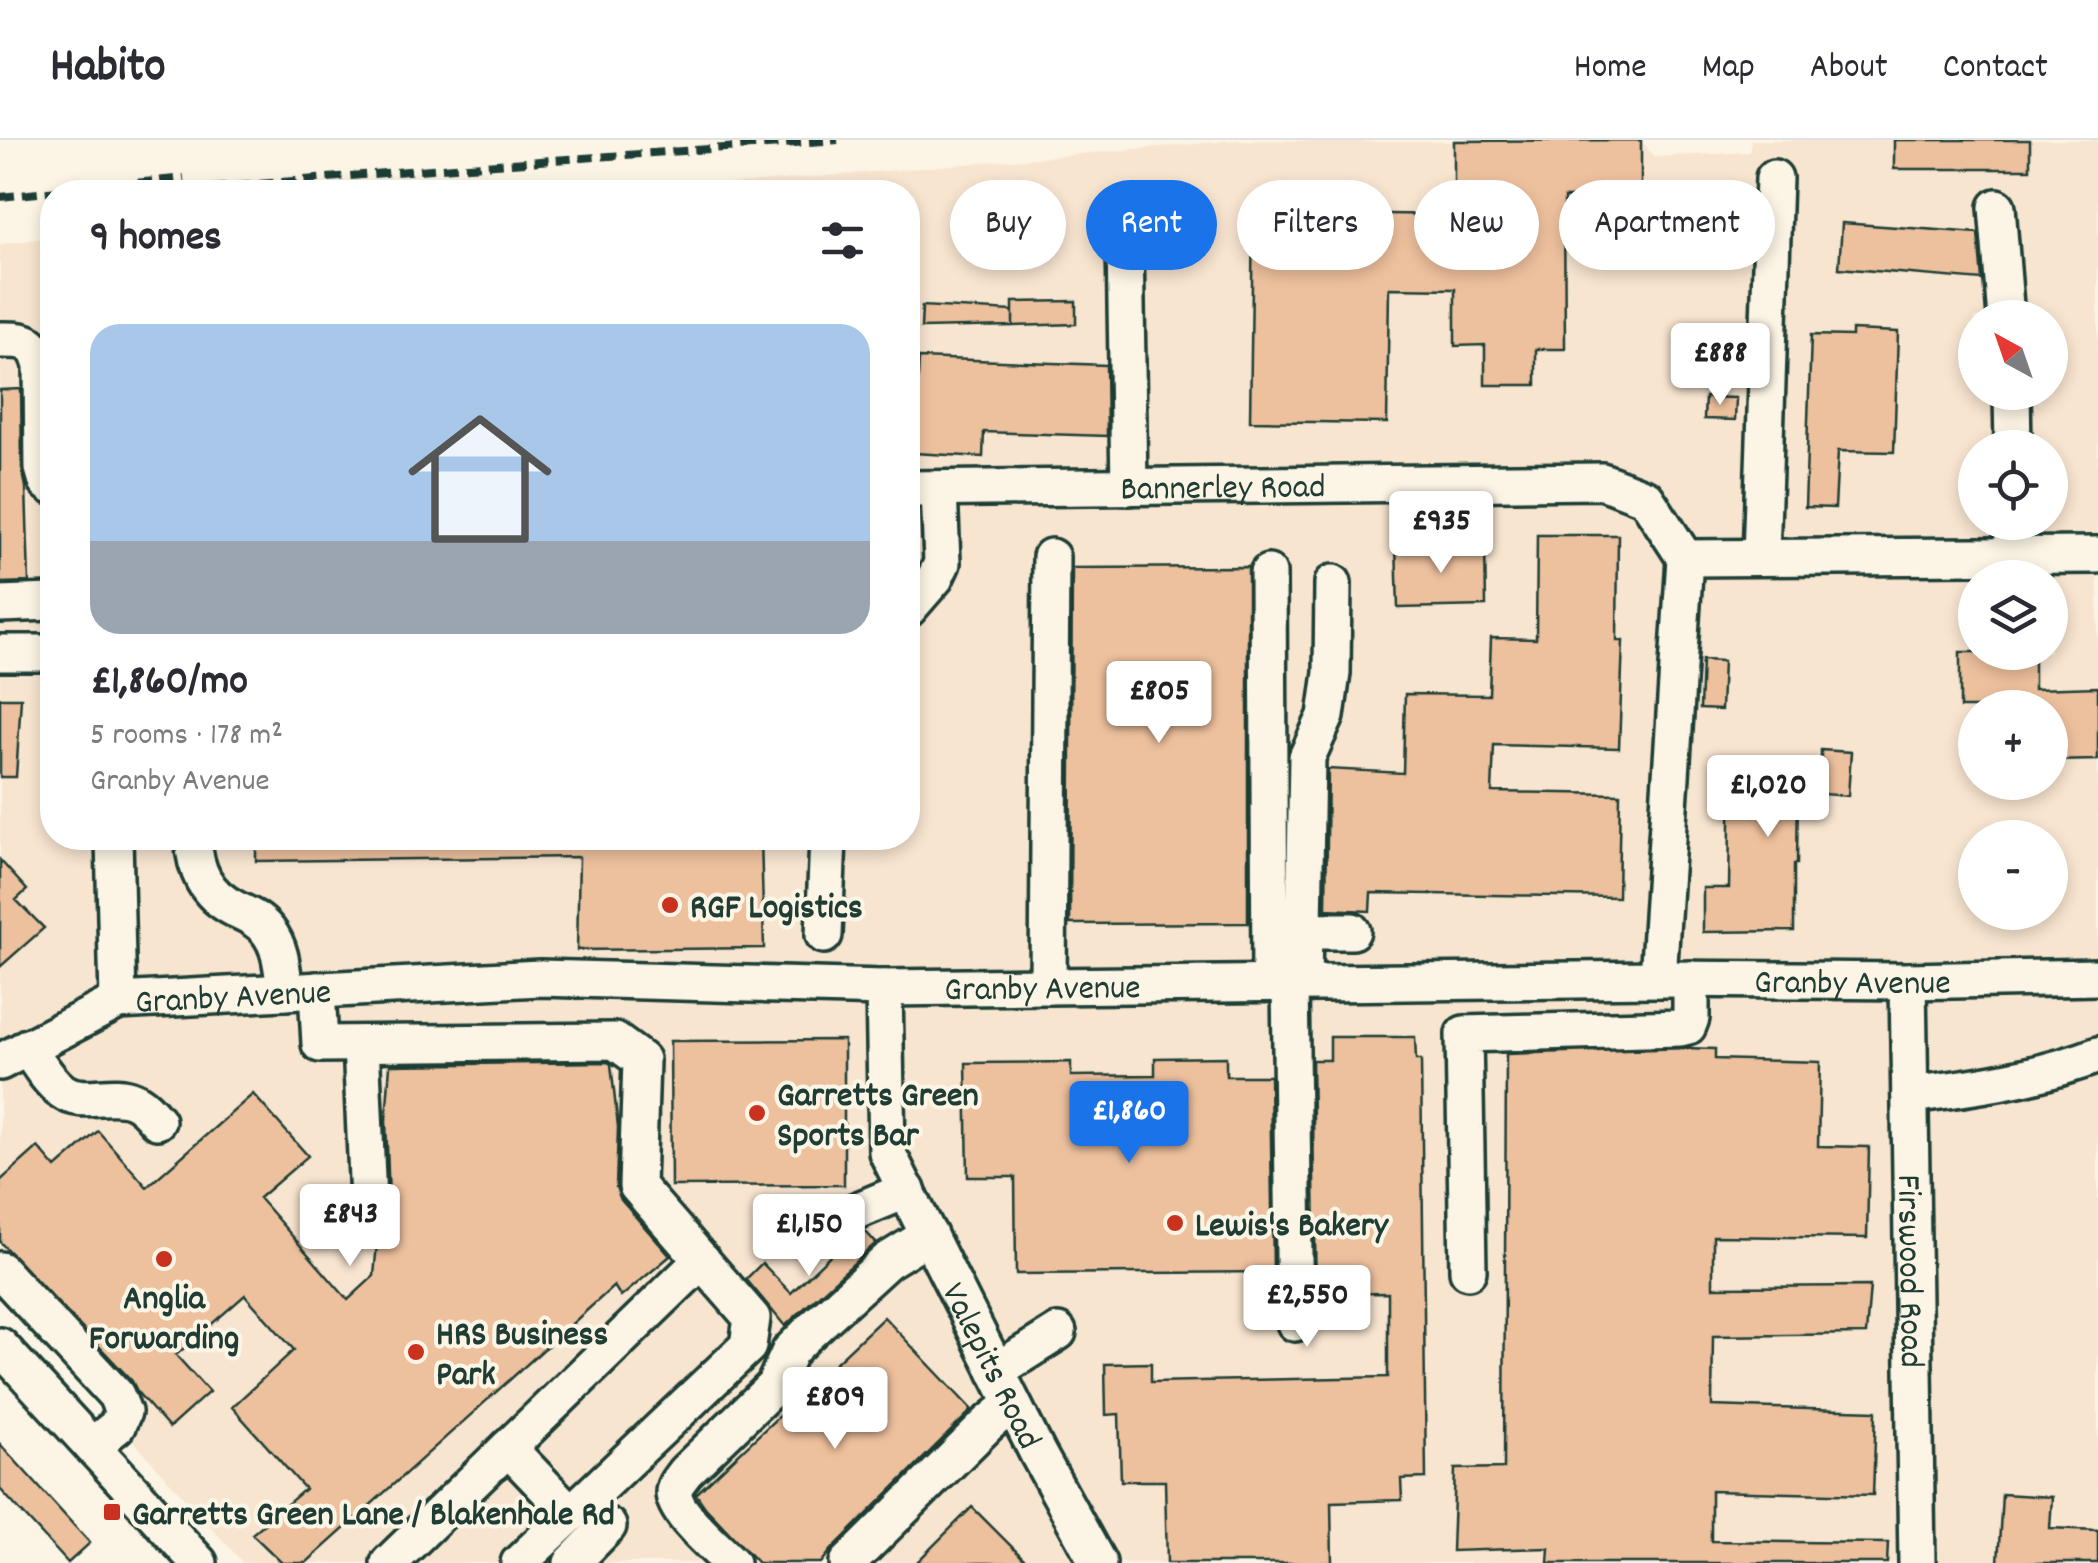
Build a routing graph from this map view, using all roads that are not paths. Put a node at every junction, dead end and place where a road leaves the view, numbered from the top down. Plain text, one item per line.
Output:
1 (1774, 178) dead end
2 (1997, 207) dead end
3 (1126, 270) edge
4 (2005, 300) edge
5 (0, 340) edge
6 (40, 359) edge
7 (1129, 486) junction
8 (924, 489) edge
9 (1999, 540) edge
10 (2018, 540) edge
11 (2098, 555) edge
12 (1050, 557) dead end
13 (1761, 557) junction
14 (1685, 558) junction
15 (1268, 573) dead end
16 (1334, 583) dead end
17 (920, 595) edge
18 (40, 602) edge
19 (0, 604) edge
20 (0, 653) edge
21 (40, 654) edge
22 (114, 850) edge
23 (194, 850) edge
24 (828, 850) edge
25 (1304, 931) junction
26 (1352, 931) dead end
27 (824, 935) dead end
28 (2098, 977) edge
29 (1675, 979) junction
30 (1462, 981) junction
31 (1908, 981) junction
32 (1288, 983) junction
33 (1048, 986) junction
34 (884, 988) junction
35 (301, 991) junction
36 (118, 1001) junction
37 (1464, 1034) junction
38 (361, 1044) junction
39 (14, 1054) edge
40 (2098, 1055) edge
41 (1910, 1095) junction
42 (157, 1121) dead end
43 (907, 1190) junction
44 (854, 1212) dead end
45 (370, 1224) dead end
46 (929, 1235) junction
47 (702, 1260) junction
48 (0, 1270) edge
49 (1468, 1272) dead end
50 (1295, 1323) dead end
51 (1058, 1332) dead end
52 (0, 1346) edge
53 (996, 1371) junction
54 (1012, 1404) junction
55 (92, 1446) junction
56 (508, 1448) junction
57 (571, 1514) junction
58 (608, 1526) dead end
59 (198, 1563) edge
60 (389, 1563) edge
61 (519, 1563) edge
62 (572, 1563) edge
63 (731, 1563) edge
64 (848, 1563) edge
65 (1098, 1563) edge
66 (1917, 1563) edge

1 - 13 street
2 - 4 street
3 - 7 street
5 - 6 street
7 - 8 street, Bannerley Road
7 - 14 street, Bannerley Road
8 - 17 street
9 - 13 street
10 - 11 street
12 - 33 street
13 - 14 street
14 - 29 street
15 - 32 street
16 - 25 street
18 - 19 street
20 - 21 street
22 - 36 street
23 - 35 street
24 - 27 street
25 - 26 street
25 - 32 street
28 - 31 street, Granby Avenue
29 - 30 street, Granby Avenue
29 - 31 street, Granby Avenue
29 - 37 street
30 - 32 street, Granby Avenue
30 - 37 street
31 - 41 street, Firswood Road
32 - 33 street, Granby Avenue
32 - 50 street
33 - 34 street, Granby Avenue
34 - 35 street, Granby Avenue
34 - 43 street, Valepits Road
35 - 36 street, Granby Avenue
35 - 38 street
36 - 39 street, Granby Avenue
37 - 49 street
38 - 45 street
38 - 47 street
39 - 42 street
40 - 41 street
41 - 66 street, Firswood Road
43 - 44 street
43 - 46 street, Valepits Road
46 - 53 street, Valepits Road
46 - 63 street
47 - 56 street
47 - 57 street
48 - 55 street
51 - 53 street
52 - 55 street
53 - 54 street, Valepits Road
54 - 64 street
54 - 65 street, Valepits Road
55 - 59 street
56 - 57 street
56 - 60 street
57 - 61 street
58 - 62 street

